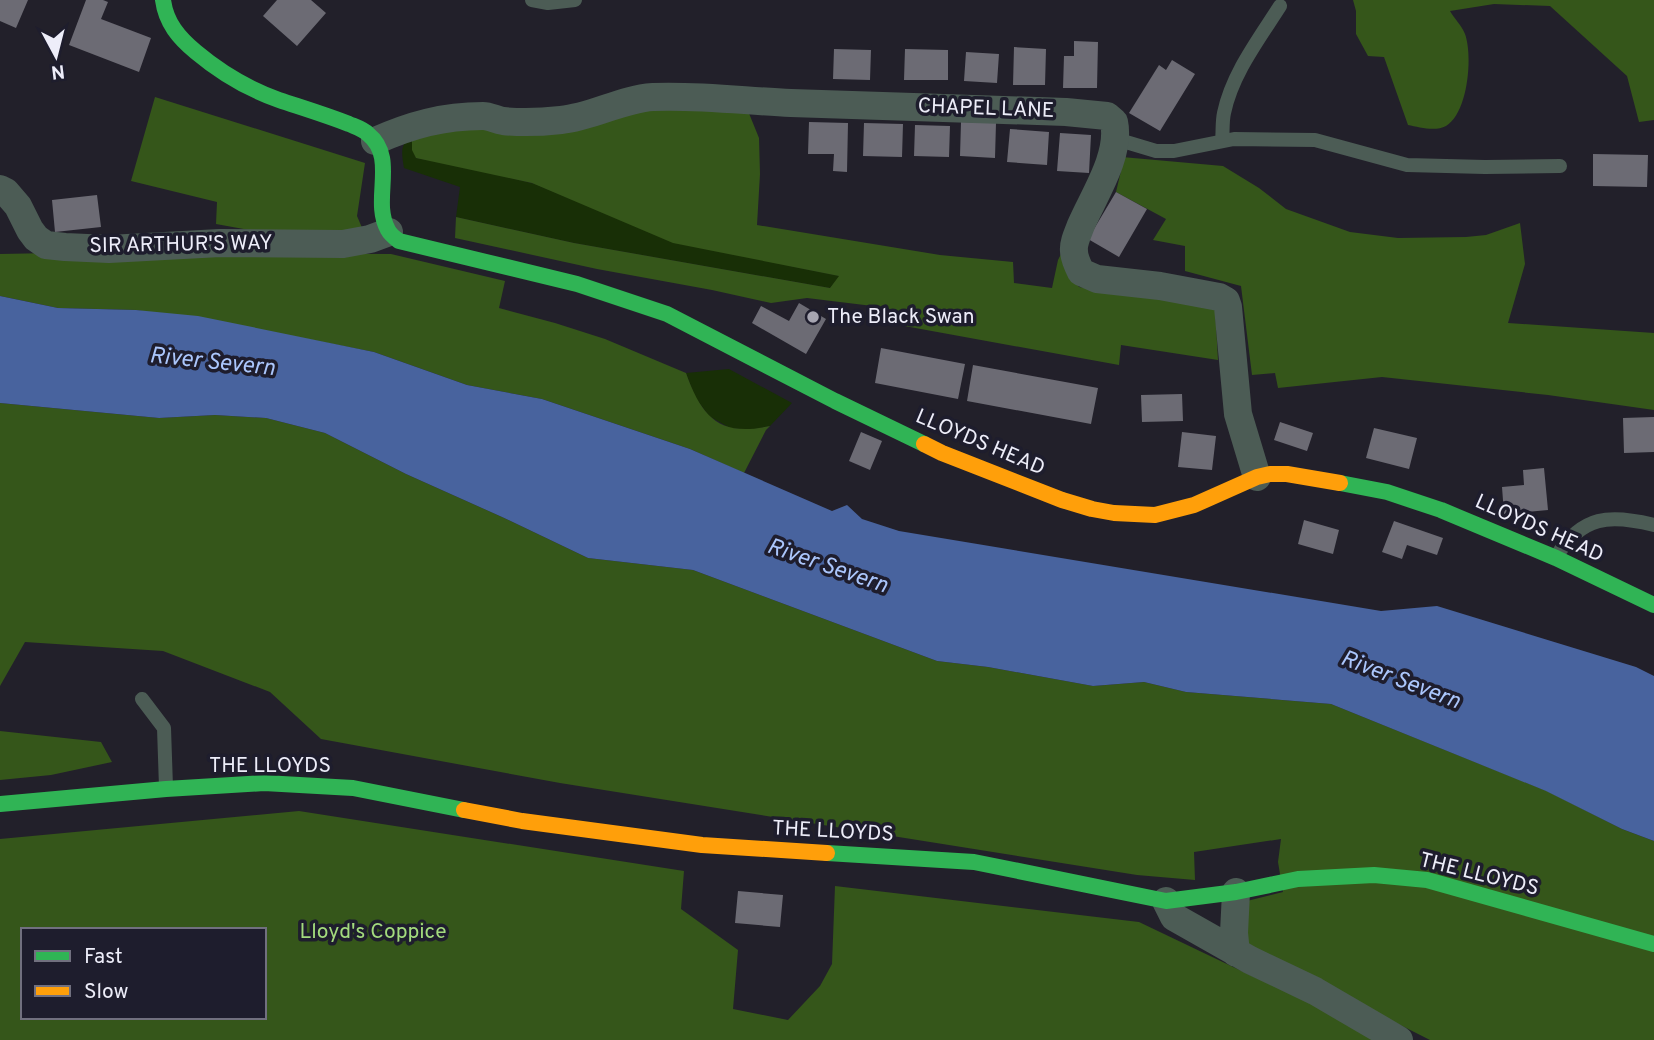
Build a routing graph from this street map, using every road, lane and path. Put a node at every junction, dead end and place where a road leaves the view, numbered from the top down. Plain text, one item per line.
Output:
1 (163, 0) edge
2 (532, 0) edge
3 (575, 0) edge
4 (1280, 6) dead end
5 (1116, 139) junction
6 (375, 141) junction
7 (1222, 141) junction
8 (1560, 166) dead end
9 (0, 189) edge
10 (389, 232) junction
11 (1257, 477) junction
12 (1654, 525) edge
13 (1556, 558) junction
14 (1654, 605) edge
15 (142, 699) dead end
16 (166, 789) junction
17 (0, 804) edge
18 (1236, 892) junction
19 (1166, 901) junction
20 (1654, 944) edge
21 (1237, 953) junction
22 (1399, 1040) edge

1 - 6 street
2 - 3 lane
4 - 7 lane
5 - 6 street, CHAPEL LANE
5 - 7 lane
5 - 11 street
6 - 10 street
7 - 8 lane
9 - 10 street, SIR ARTHUR'S WAY
10 - 11 street, LLOYDS HEAD
11 - 13 street, LLOYDS HEAD
12 - 13 lane
13 - 14 street, LLOYDS HEAD
15 - 16 lane
16 - 17 street, THE LLOYDS
16 - 19 street, THE LLOYDS
18 - 19 street, THE LLOYDS
18 - 20 street, THE LLOYDS
18 - 21 street
19 - 21 street
21 - 22 street

